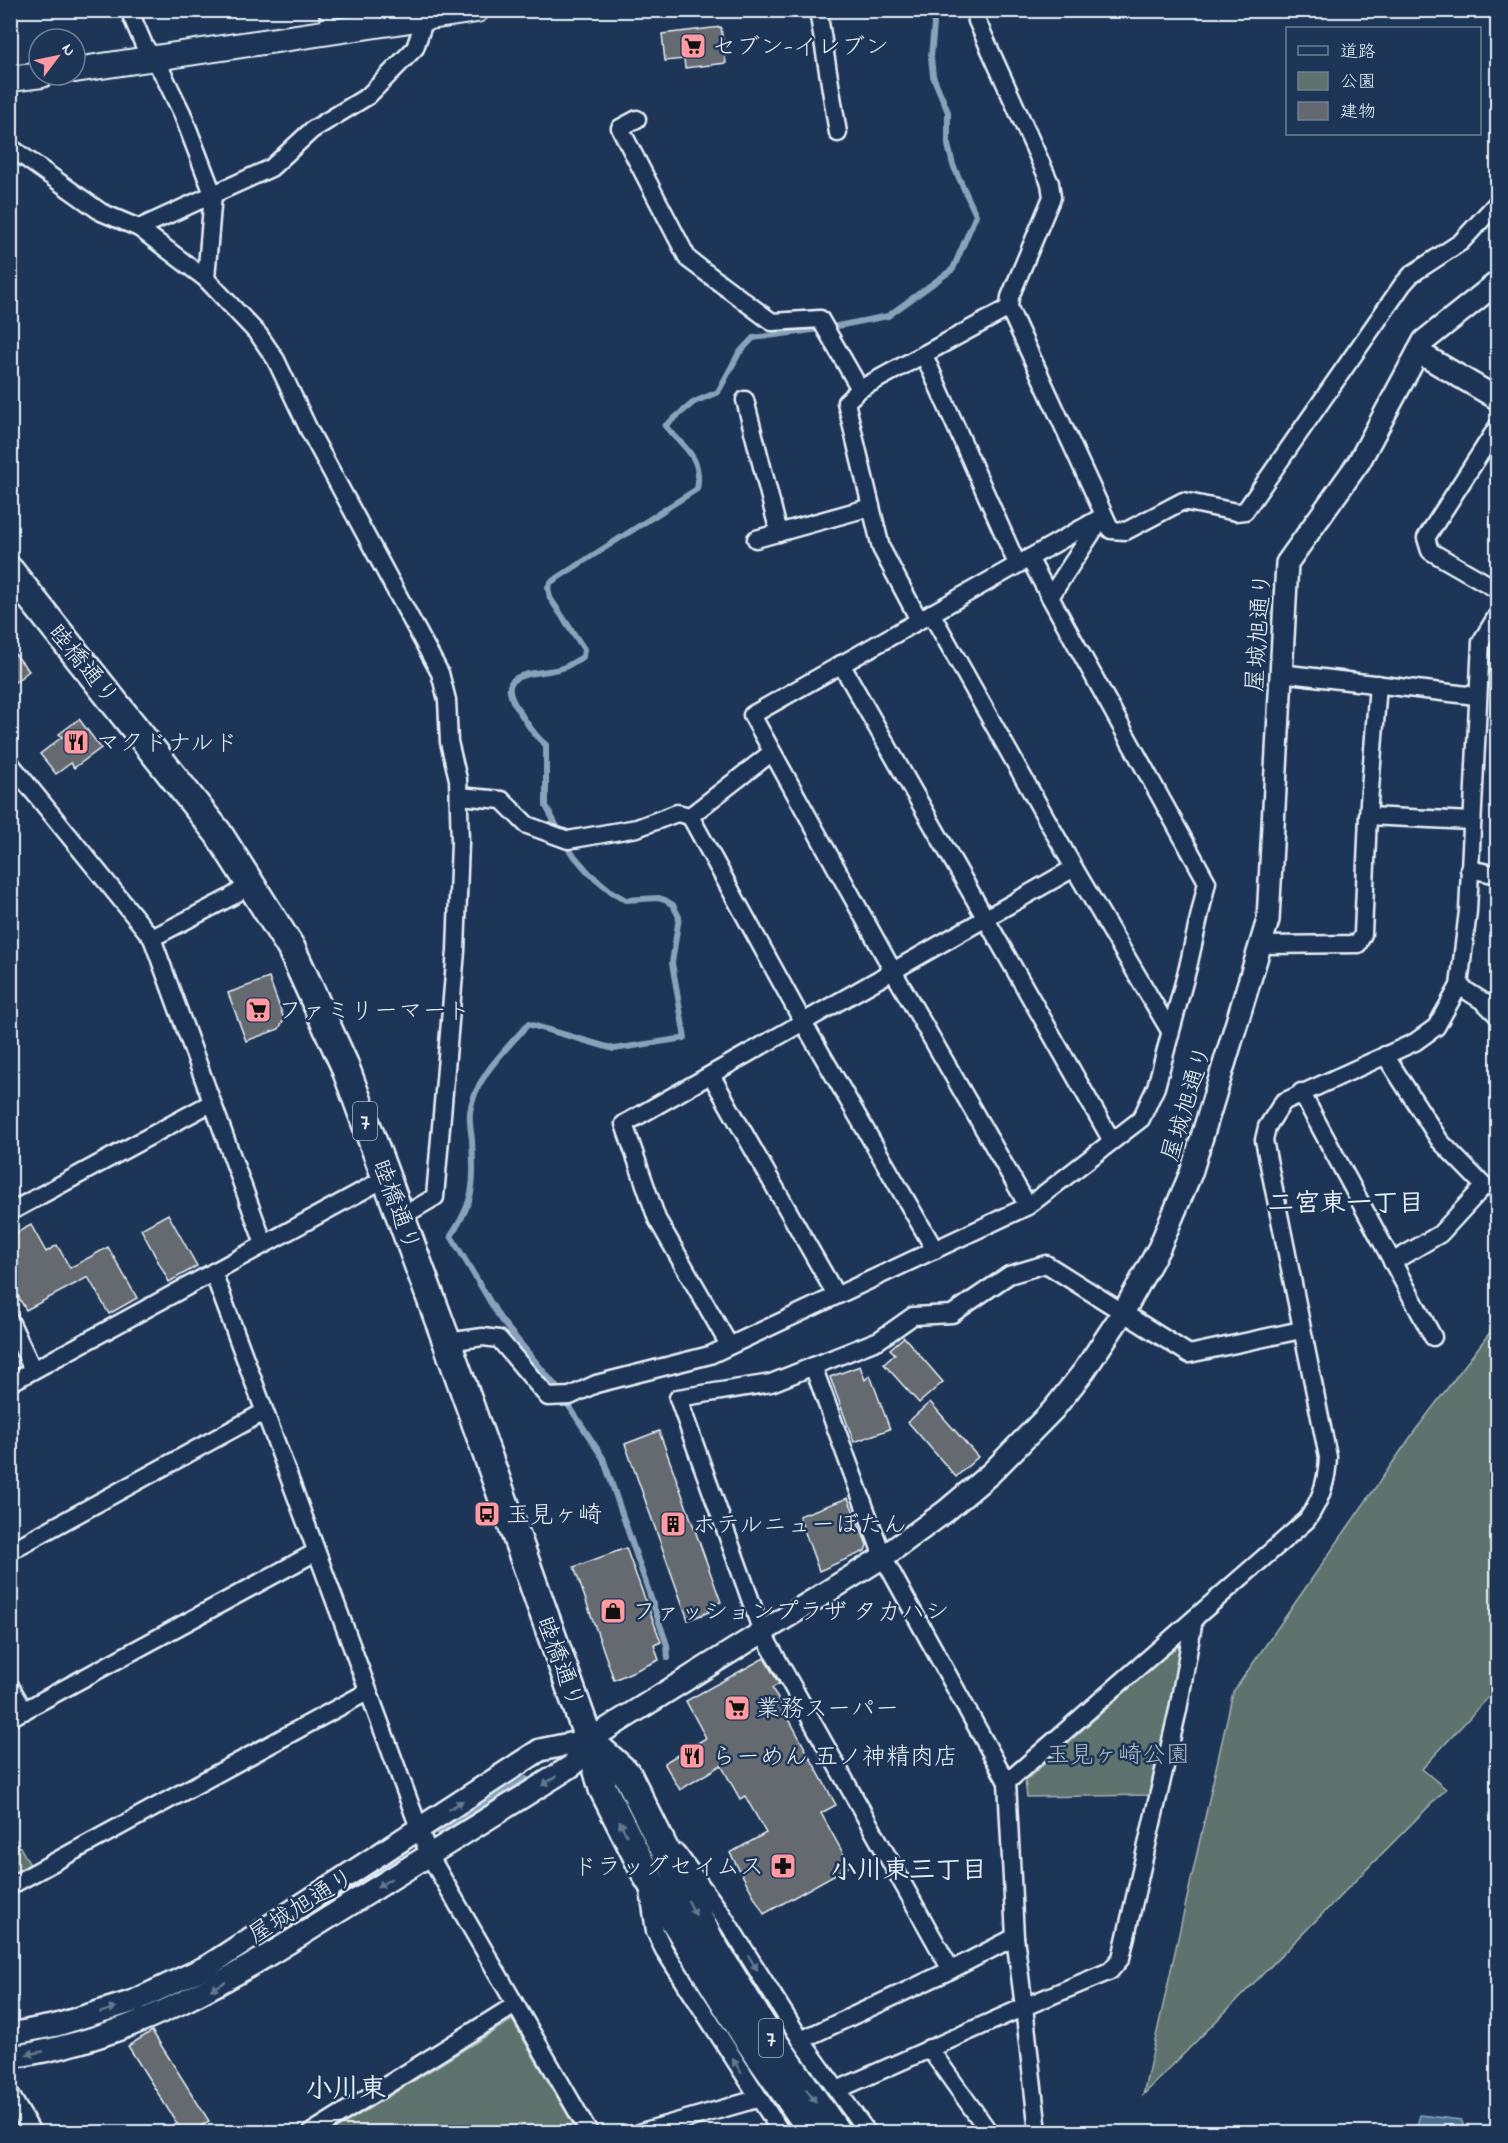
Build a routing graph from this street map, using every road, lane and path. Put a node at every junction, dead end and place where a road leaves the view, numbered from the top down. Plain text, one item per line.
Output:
1 (129, 10) edge
2 (477, 10) edge
3 (818, 10) edge
4 (975, 10) edge
5 (426, 19) junction
6 (329, 22) edge
7 (153, 60) junction
8 (87, 68) edge
9 (27, 77) edge
10 (10, 79) edge
11 (638, 118) dead end
12 (838, 134) dead end
13 (10, 147) edge
14 (213, 194) junction
15 (1497, 202) edge
16 (139, 228) junction
17 (206, 279) junction
18 (1497, 282) edge
19 (1009, 308) junction
20 (1418, 352) junction
21 (924, 355) junction
22 (860, 389) junction
23 (1497, 399) edge
24 (745, 400) dead end
25 (1497, 426) edge
26 (871, 507) junction
27 (1103, 516) junction
28 (779, 533) junction
29 (756, 539) dead end
30 (1023, 561) junction
31 (13, 578) edge
32 (1497, 590) edge
33 (1050, 597) junction
34 (1497, 614) edge
35 (925, 617) junction
36 (841, 664) junction
37 (1280, 673) junction
38 (1378, 684) junction
39 (1476, 696) junction
40 (771, 753) junction
41 (10, 763) edge
42 (459, 796) junction
43 (690, 816) junction
44 (1368, 816) junction
45 (1471, 821) junction
46 (1074, 868) junction
47 (1469, 869) junction
48 (1497, 875) edge
49 (252, 882) junction
50 (985, 918) junction
51 (152, 938) junction
52 (1261, 945) junction
53 (893, 971) junction
54 (1459, 986) junction
55 (1497, 1016) edge
56 (803, 1023) junction
57 (1170, 1031) junction
58 (1385, 1055) junction
59 (711, 1075) junction
60 (1301, 1092) junction
61 (211, 1102) junction
62 (1112, 1142) junction
63 (386, 1178) junction
64 (1028, 1206) junction
65 (10, 1212) edge
66 (401, 1217) junction
67 (264, 1244) junction
68 (934, 1250) junction
69 (1392, 1262) junction
70 (213, 1272) junction
71 (836, 1295) junction
72 (1124, 1311) junction
73 (10, 1321) edge
74 (1301, 1330) junction
75 (1433, 1337) dead end
76 (447, 1342) junction
77 (729, 1345) junction
78 (813, 1366) junction
79 (33, 1370) junction
80 (10, 1383) edge
81 (264, 1412) junction
82 (10, 1551) edge
83 (316, 1552) junction
84 (883, 1557) junction
85 (1194, 1619) junction
86 (762, 1632) junction
87 (10, 1686) edge
88 (367, 1692) junction
89 (17, 1714) edge
90 (590, 1740) junction
91 (1007, 1782) junction
92 (649, 1818) junction
93 (419, 1828) junction
94 (429, 1855) junction
95 (647, 1876) junction
96 (10, 1886) edge
97 (1015, 1937) junction
98 (701, 1947) junction
99 (951, 1970) junction
100 (515, 2005) junction
101 (1024, 2007) junction
102 (10, 2034) edge
103 (801, 2040) junction
104 (929, 2048) junction
105 (10, 2057) edge
106 (837, 2090) junction
107 (10, 2094) edge
108 (757, 2099) junction
109 (32, 2133) edge
110 (312, 2133) edge
111 (589, 2133) edge
112 (641, 2133) edge
113 (781, 2133) edge
114 (813, 2133) edge
115 (836, 2133) edge
116 (867, 2133) edge
117 (989, 2133) edge
118 (1038, 2133) edge

1 - 7 street
2 - 5 main road
3 - 12 street
4 - 19 street
5 - 6 main road
5 - 14 street
6 - 7 main road
7 - 8 main road
7 - 14 street
9 - 10 main road
11 - 22 street
13 - 16 street
14 - 16 street
14 - 17 street
15 - 27 street
16 - 17 street
17 - 42 street
18 - 20 street, 屋城旭通り
19 - 21 street
19 - 27 street
20 - 23 street
20 - 37 street, 屋城旭通り
21 - 22 street
21 - 30 street
22 - 26 street
24 - 28 street
25 - 32 street
26 - 28 street
26 - 35 street
27 - 30 street
27 - 33 street
28 - 29 street
30 - 33 street
30 - 35 street
31 - 49 main road, 睦橋通り / 7
33 - 57 street
34 - 39 street
35 - 36 street
35 - 46 street
36 - 40 street
36 - 50 street
37 - 38 street
37 - 52 street, 屋城旭通り
38 - 39 street
38 - 44 street
39 - 45 street
40 - 43 street
40 - 53 street
41 - 51 street
42 - 43 street
42 - 66 street
43 - 56 street
44 - 45 street
44 - 52 street
45 - 47 street
46 - 50 street
46 - 57 street
47 - 48 street
47 - 54 street
49 - 51 street
49 - 63 main road, 睦橋通り / 7
50 - 53 street
50 - 62 street
51 - 61 street
52 - 72 street, 屋城旭通り
53 - 56 street
53 - 64 street
54 - 55 street
54 - 58 street
56 - 59 street
56 - 68 street
57 - 62 street
58 - 60 street
58 - 69 street
59 - 71 street
59 - 77 street
60 - 69 street
60 - 74 street
61 - 65 street
61 - 67 street
62 - 64 street
63 - 66 main road, 睦橋通り / 7
63 - 67 street
64 - 68 street
66 - 76 main road, 睦橋通り / 7
67 - 70 street
68 - 71 street
69 - 75 street
70 - 79 street
70 - 81 street
71 - 77 street
72 - 74 street
72 - 78 street
72 - 84 street, 屋城旭通り
73 - 79 street
74 - 85 street
76 - 77 street
76 - 90 main road, 睦橋通り / 7
78 - 84 street
78 - 86 street
79 - 80 street
81 - 82 street
81 - 83 street
83 - 88 street
83 - 89 street
84 - 86 street, 屋城旭通り
84 - 91 street
85 - 91 street
85 - 101 street
86 - 90 street, 屋城旭通り
86 - 99 street
87 - 89 street
88 - 93 street
88 - 96 street
90 - 92 main road, 睦橋通り / 7
93 -> 90 street, 屋城旭通り
90 -> 94 street, 屋城旭通り
95 -> 90 main road, 睦橋通り / 7
91 - 97 street
92 -> 98 main road, 睦橋通り / 7
92 -> 103 street
93 - 94 street
102 -> 93 street, 屋城旭通り
94 - 100 street
94 -> 105 street, 屋城旭通り
95 - 98 main road, 睦橋通り / 7
108 -> 95 street
97 - 99 street
97 - 101 street
98 - 114 main road, 睦橋通り / 7
98 -> 115 main road, 睦橋通り / 7
99 - 103 street
100 - 110 street
100 - 111 street
101 - 104 street
101 - 118 street
103 - 106 street
104 - 106 street
104 - 117 street
106 - 116 street
107 - 109 street
108 - 112 street
108 - 113 street

